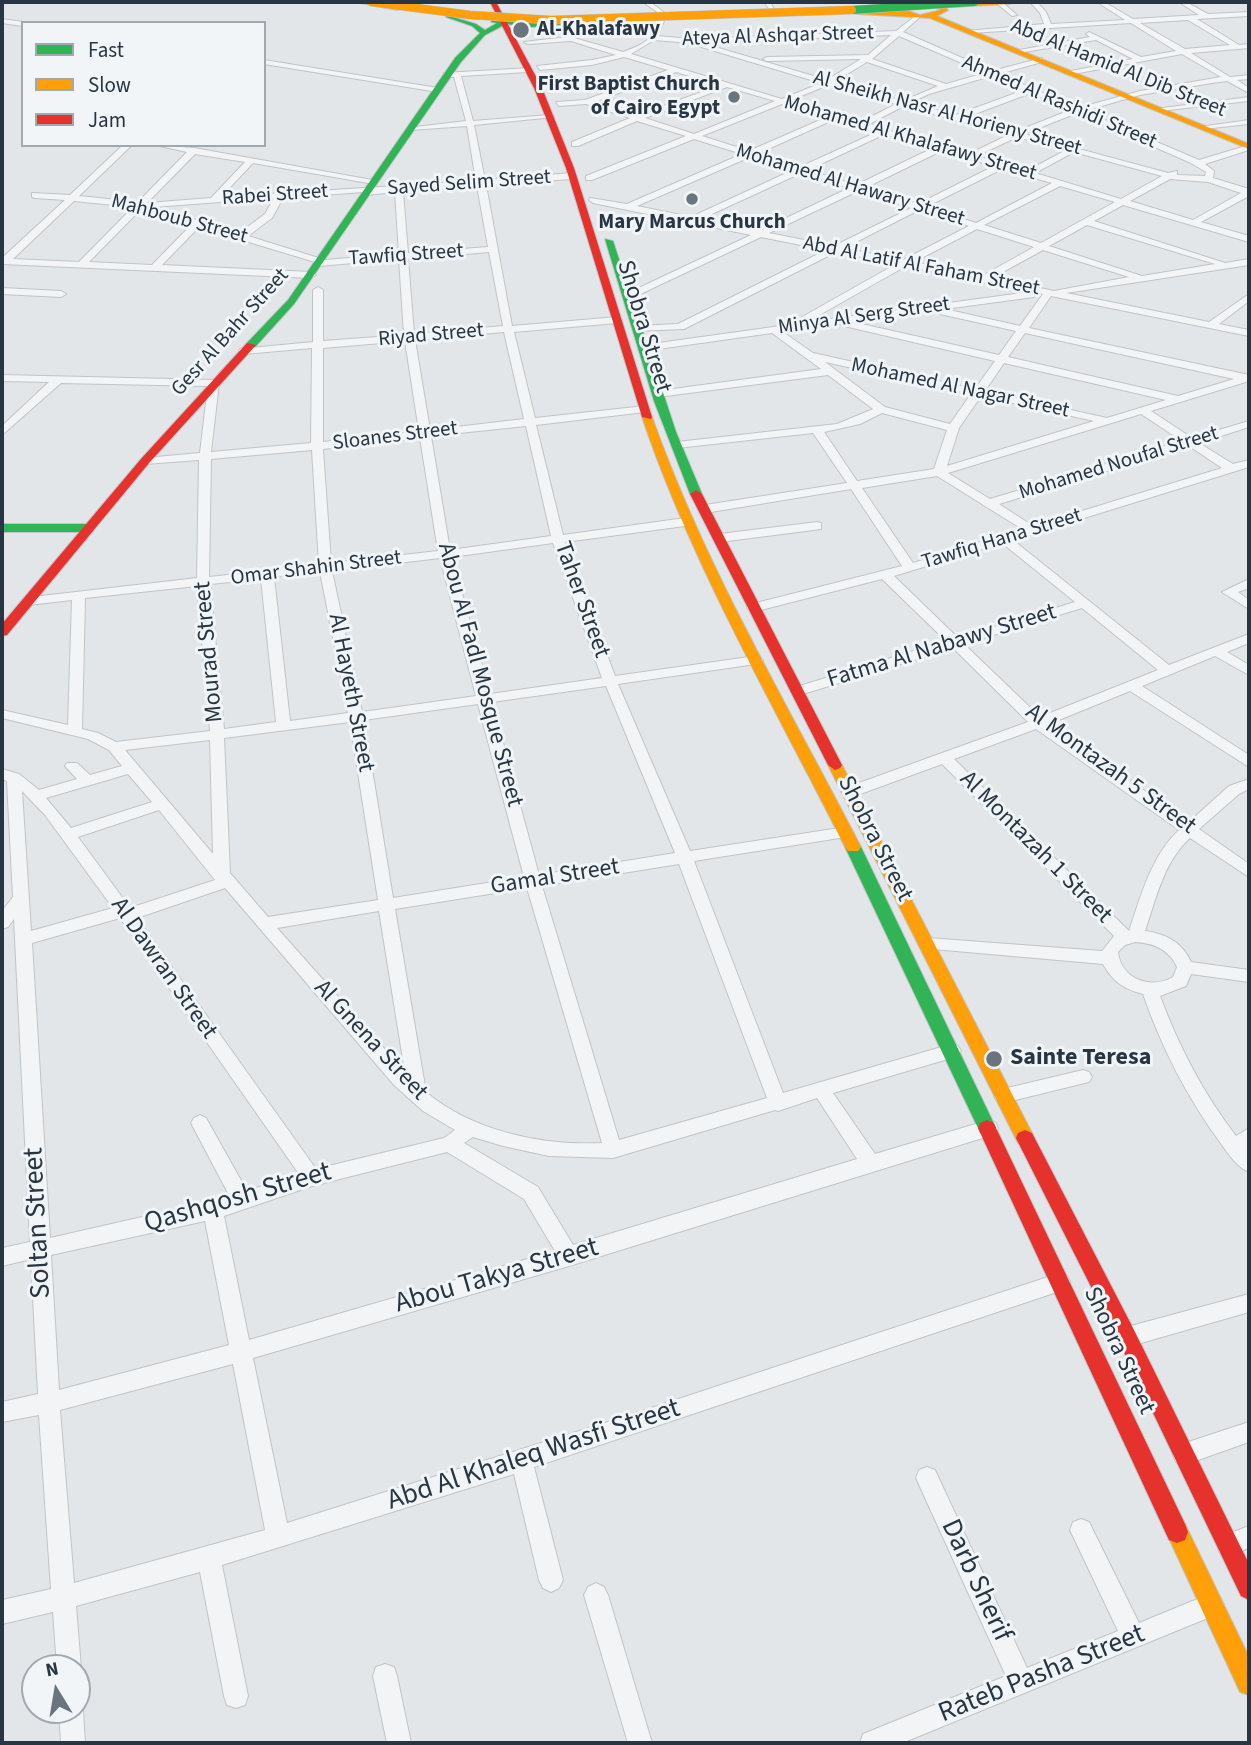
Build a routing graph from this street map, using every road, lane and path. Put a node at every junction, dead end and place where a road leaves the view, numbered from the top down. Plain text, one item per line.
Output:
1 (358, 2) edge
2 (371, 2) edge
3 (392, 2) edge
4 (646, 2) edge
5 (974, 2) edge
6 (998, 2) edge
7 (1033, 2) edge
8 (1100, 2) edge
9 (1182, 2) edge
10 (770, 6) edge
11 (923, 6) edge
12 (1012, 9) edge
13 (506, 13) edge
14 (1249, 14) edge
15 (1227, 15) junction
16 (448, 16) junction
17 (1206, 16) junction
18 (662, 17) junction
19 (1188, 17) junction
20 (2, 20) edge
21 (1131, 20) junction
22 (589, 23) junction
23 (21, 24) edge
24 (1072, 24) junction
25 (1048, 26) junction
26 (1249, 27) edge
27 (970, 32) junction
28 (485, 33) junction
29 (899, 33) junction
30 (656, 38) junction
31 (1098, 38) junction
32 (570, 39) junction
33 (686, 41) junction
34 (528, 42) junction
35 (1249, 46) edge
36 (1238, 47) junction
37 (1018, 51) junction
38 (1180, 51) junction
39 (623, 55) junction
40 (868, 58) junction
41 (751, 60) junction
42 (1038, 60) junction
43 (1141, 60) junction
44 (266, 62) edge
45 (534, 69) junction
46 (675, 70) junction
47 (988, 73) junction
48 (1071, 73) junction
49 (452, 74) junction
50 (1249, 77) edge
51 (1227, 79) junction
52 (828, 83) junction
53 (727, 85) junction
54 (945, 86) junction
55 (439, 90) junction
56 (1029, 91) junction
57 (1249, 92) edge
58 (1127, 96) junction
59 (1249, 99) edge
60 (586, 102) junction
61 (783, 102) junction
62 (904, 103) junction
63 (1158, 109) junction
64 (554, 110) junction
65 (1075, 110) junction
66 (836, 116) junction
67 (959, 117) junction
68 (639, 119) junction
69 (1249, 122) edge
70 (470, 123) junction
71 (863, 124) junction
72 (1203, 127) junction
73 (411, 128) junction
74 (887, 130) junction
75 (1016, 132) junction
76 (695, 137) junction
77 (575, 144) junction
78 (1247, 145) edge
79 (126, 147) edge
80 (173, 147) edge
81 (941, 148) junction
82 (1076, 148) junction
83 (194, 150) junction
84 (748, 154) junction
85 (969, 157) junction
86 (251, 160) junction
87 (1198, 163) junction
88 (1001, 166) junction
89 (803, 170) junction
90 (1028, 174) junction
91 (1168, 175) junction
92 (572, 176) junction
93 (589, 178) junction
94 (1209, 179) junction
95 (482, 183) junction
96 (1059, 183) junction
97 (370, 187) junction
98 (859, 188) junction
99 (399, 189) junction
100 (1249, 192) edge
101 (35, 195) dead end
102 (280, 195) junction
103 (73, 197) junction
104 (593, 200) junction
105 (213, 201) junction
106 (1122, 202) junction
107 (139, 206) junction
108 (628, 206) junction
109 (919, 206) junction
110 (692, 220) junction
111 (1087, 222) junction
112 (1195, 222) junction
113 (197, 223) junction
114 (678, 226) dead end
115 (978, 226) junction
116 (762, 235) junction
117 (240, 237) junction
118 (1249, 239) edge
119 (1041, 246) junction
120 (494, 249) junction
121 (832, 249) junction
122 (405, 256) junction
123 (4, 261) edge
124 (1249, 262) edge
125 (905, 263) junction
126 (81, 265) junction
127 (1226, 265) junction
128 (153, 268) junction
129 (317, 272) junction
130 (1249, 272) edge
131 (1140, 278) junction
132 (983, 279) junction
133 (2, 291) edge
134 (1049, 292) junction
135 (61, 294) dead end
136 (629, 296) junction
137 (1249, 297) edge
138 (929, 308) junction
139 (617, 320) junction
140 (835, 321) junction
141 (1211, 325) junction
142 (791, 327) junction
143 (677, 328) junction
144 (508, 329) junction
145 (638, 329) junction
146 (1023, 329) junction
147 (774, 330) junction
148 (1249, 333) edge
149 (409, 337) junction
150 (692, 341) junction
151 (318, 345) junction
152 (644, 348) junction
153 (244, 351) junction
154 (810, 356) junction
155 (1002, 359) junction
156 (831, 371) junction
157 (2, 378) edge
158 (1247, 378) edge
159 (59, 379) junction
160 (214, 384) junction
161 (979, 393) junction
162 (657, 394) junction
163 (1180, 400) junction
164 (645, 409) junction
165 (881, 409) junction
166 (1142, 411) junction
167 (529, 421) junction
168 (1110, 421) junction
169 (1249, 424) edge
170 (953, 428) junction
171 (817, 430) junction
172 (2, 432) edge
173 (424, 434) junction
174 (1191, 442) junction
175 (677, 445) junction
176 (317, 446) junction
177 (205, 456) junction
178 (145, 461) junction
179 (1249, 463) edge
180 (1232, 469) junction
181 (939, 472) junction
182 (854, 485) junction
183 (990, 503) junction
184 (705, 509) junction
185 (685, 522) junction
186 (817, 526) dead end
187 (2, 528) edge
188 (88, 528) junction
189 (1033, 531) junction
190 (558, 539) junction
191 (721, 540) junction
192 (1006, 540) junction
193 (697, 547) junction
194 (445, 554) junction
195 (325, 568) junction
196 (910, 568) junction
197 (736, 572) junction
198 (267, 574) junction
199 (710, 575) junction
200 (885, 575) junction
201 (203, 582) junction
202 (1249, 583) edge
203 (79, 596) junction
204 (29, 601) junction
205 (1085, 603) junction
206 (1249, 605) edge
207 (753, 608) junction
208 (2, 632) edge
209 (1249, 638) edge
210 (955, 642) junction
211 (1216, 651) junction
212 (756, 660) junction
213 (1168, 671) junction
214 (1249, 671) edge
215 (610, 680) junction
216 (1130, 685) junction
217 (798, 691) junction
218 (483, 697) junction
219 (2, 714) edge
220 (356, 717) junction
221 (1038, 723) junction
222 (284, 726) junction
223 (75, 731) junction
224 (217, 734) junction
225 (114, 747) junction
226 (945, 758) junction
227 (1249, 762) edge
228 (72, 766) dead end
229 (131, 768) junction
230 (8, 775) edge
231 (87, 781) junction
232 (1249, 784) edge
233 (850, 792) junction
234 (37, 796) junction
235 (162, 804) junction
236 (9, 814) edge
237 (1190, 829) junction
238 (846, 832) junction
239 (67, 835) junction
240 (685, 858) junction
241 (10, 870) edge
242 (1249, 872) edge
243 (224, 880) junction
244 (533, 881) junction
245 (388, 904) junction
246 (7, 913) edge
247 (126, 913) junction
248 (263, 924) junction
249 (1130, 937) junction
250 (22, 940) junction
251 (928, 944) junction
252 (1110, 958) junction
253 (1185, 967) junction
254 (1249, 976) edge
255 (1150, 990) junction
256 (952, 1051) junction
257 (1083, 1077) dead end
258 (822, 1091) junction
259 (417, 1094) junction
260 (1003, 1096) junction
261 (778, 1104) junction
262 (200, 1123) dead end
263 (989, 1128) junction
264 (468, 1129) junction
265 (1242, 1142) edge
266 (449, 1144) junction
267 (613, 1150) junction
268 (870, 1163) junction
269 (1249, 1164) edge
270 (312, 1178) junction
271 (242, 1200) junction
272 (213, 1211) junction
273 (41, 1249) junction
274 (2, 1257) edge
275 (569, 1257) junction
276 (1060, 1282) junction
277 (1249, 1303) edge
278 (1127, 1337) junction
279 (242, 1351) junction
280 (49, 1403) junction
281 (2, 1412) edge
282 (1249, 1432) edge
283 (1184, 1454) junction
284 (522, 1462) junction
285 (928, 1478) dead end
286 (1081, 1530) dead end
287 (278, 1537) junction
288 (1239, 1541) edge
289 (209, 1559) junction
290 (551, 1580) dead end
291 (1249, 1588) edge
292 (596, 1595) dead end
293 (64, 1599) junction
294 (1212, 1605) junction
295 (2, 1612) edge
296 (1134, 1638) junction
297 (68, 1654) edge
298 (385, 1676) dead end
299 (1022, 1683) junction
300 (1249, 1684) edge
301 (236, 1696) dead end
302 (72, 1724) edge
303 (73, 1743) edge
304 (399, 1743) edge
305 (640, 1743) edge
306 (874, 1743) edge

1 - 16 main road
2 - 5 main road, bridge
3 - 13 main road
4 - 18 street
6 - 11 main road
6 - 12 main road
7 - 25 street
8 - 21 street
9 - 17 street
10 - 11 main road
10 - 18 main road
11 - 18 main road
11 - 27 main road, Abd Al Hamid Al Dib Street
11 - 29 street
13 - 16 main road
13 - 18 main road
13 - 22 main road
13 - 28 main road, Gesr Al Bahr Street
13 - 34 main road, Shobra Street
13 - 45 main road, Shobra Street
14 - 15 street
15 - 17 street
15 - 26 street
16 - 28 main road
17 - 19 street
18 - 22 main road
18 - 30 street
19 - 21 street
19 - 36 street
20 - 23 street
21 - 24 street
21 - 38 street
22 - 32 street
24 - 25 street
24 - 31 street
25 - 27 street
27 - 37 main road, Abd Al Hamid Al Dib Street
28 - 49 main road, Gesr Al Bahr Street
29 - 33 street, Ateya Al Ashqar Street
29 - 40 street
29 - 47 street, Ahmed Al Rashidi Street
30 - 33 street, Ateya Al Ashqar Street
30 - 39 street
31 - 37 street
31 - 43 street
32 - 34 street, Mohamed Al Khalafawy Street
32 - 39 street, Mohamed Al Khalafawy Street
33 - 41 street, Al Sheikh Nasr Al Horieny Street
34 - 45 main road, Shobra Street
35 - 36 street
36 - 38 street
37 - 42 main road, Abd Al Hamid Al Dib Street
38 - 43 street
38 - 51 street
39 - 45 street
39 - 46 street, Mohamed Al Khalafawy Street
40 - 41 street
40 - 52 street
40 - 54 street
41 - 52 street, Al Sheikh Nasr Al Horieny Street
42 - 47 street
42 - 48 main road, Abd Al Hamid Al Dib Street
43 - 48 street
44 - 55 street
45 - 49 street
45 - 64 main road, Shobra Street
46 - 53 street, Mohamed Al Khalafawy Street
46 - 60 street
47 - 54 street
47 - 56 street, Ahmed Al Rashidi Street
48 - 58 main road, Abd Al Hamid Al Dib Street
49 - 55 main road, Gesr Al Bahr Street
49 - 70 street, Taher Street
50 - 51 street
51 - 57 street
51 - 58 street
52 - 61 street
52 - 62 street, Al Sheikh Nasr Al Horieny Street
53 - 61 street, Mohamed Al Khalafawy Street
53 - 68 street
54 - 62 street
55 - 73 main road, Gesr Al Bahr Street
56 - 65 street, Ahmed Al Rashidi Street
56 - 67 street
58 - 63 main road, Abd Al Hamid Al Dib Street
58 - 65 street
59 - 63 street
60 - 64 street, Mohamed Al Hawary Street
60 - 68 street, Mohamed Al Hawary Street
61 - 66 street, Mohamed Al Khalafawy Street
61 - 76 street
62 - 67 street, Al Sheikh Nasr Al Horieny Street
62 - 71 street
63 - 72 main road, Abd Al Hamid Al Dib Street
64 - 70 street, Mohamed Al Hawary Street
64 - 77 main road, Shobra Street
64 - 92 main road, Shobra Street
65 - 75 street
65 - 87 street, Ahmed Al Rashidi Street
66 - 71 street, Mohamed Al Khalafawy Street
66 - 84 street
67 - 75 street, Al Sheikh Nasr Al Horieny Street
68 - 76 street, Mohamed Al Hawary Street
68 - 77 street
69 - 72 street
70 - 73 street, Mohamed Al Hawary Street
70 - 95 street, Taher Street
71 - 74 street, Mohamed Al Khalafawy Street
72 - 78 main road, Abd Al Hamid Al Dib Street
73 - 97 main road, Gesr Al Bahr Street
74 - 81 street, Mohamed Al Khalafawy Street
74 - 89 street
75 - 82 street, Al Sheikh Nasr Al Horieny Street
75 - 85 street
76 - 84 street, Mohamed Al Hawary Street
76 - 93 street
77 - 93 main road, Shobra Street
78 - 87 street
79 - 103 street
80 - 83 street
81 - 85 street, Mohamed Al Khalafawy Street
81 - 98 street
82 - 90 street
82 - 91 street, Al Sheikh Nasr Al Horieny Street
83 - 86 street
83 - 107 street
84 - 89 street, Mohamed Al Hawary Street
84 - 108 street
85 - 88 street, Mohamed Al Khalafawy Street
86 - 97 street
86 - 105 street
87 - 91 street
87 - 94 street
88 - 90 street, Mohamed Al Khalafawy Street
88 - 109 street
89 - 98 street, Mohamed Al Hawary Street
89 - 110 street
90 - 96 street, Mohamed Al Khalafawy Street
91 - 94 street, Al Sheikh Nasr Al Horieny Street
91 - 106 street
92 - 95 street, Sayed Selim Street
92 - 139 main road, Shobra Street
93 - 104 main road, Shobra Street
94 - 100 street, Al Sheikh Nasr Al Horieny Street
95 - 99 street, Sayed Selim Street
95 - 120 street, Taher Street
96 - 106 street, Mohamed Al Khalafawy Street
96 - 115 street
97 - 99 street, Sayed Selim Street
97 - 102 street, Rabei Street
97 - 129 main road, Gesr Al Bahr Street
98 - 109 street, Mohamed Al Hawary Street
98 - 116 street
99 - 122 street, Abou Al Fadl Mosque Street
100 - 112 street
101 - 103 street, Mahboub Street
102 - 105 street, Rabei Street
102 - 117 street
103 - 107 street, Mahboub Street
103 - 123 street
104 - 108 street, Abd Al Latif Al Faham Street
104 - 136 main road, Shobra Street
105 - 107 street, Rabei Street
106 - 111 street
106 - 112 street, Mohamed Al Khalafawy Street
107 - 113 street, Mahboub Street
107 - 126 street
108 - 110 street, Abd Al Latif Al Faham Street
109 - 115 street, Mohamed Al Hawary Street
109 - 121 street
110 - 114 street
110 - 116 street, Abd Al Latif Al Faham Street
111 - 119 street
111 - 127 street
112 - 118 street, Mohamed Al Khalafawy Street
113 - 117 street, Mahboub Street
113 - 128 street
115 - 119 street, Mohamed Al Hawary Street
115 - 125 street
116 - 121 street, Abd Al Latif Al Faham Street
116 - 136 street
117 - 129 street, Mahboub Street
119 - 131 street, Mohamed Al Hawary Street
119 - 132 street
120 - 122 street, Tawfiq Street
120 - 144 street, Taher Street
121 - 125 street, Abd Al Latif Al Faham Street
121 - 143 street
122 - 129 street, Tawfiq Street
122 - 149 street, Abou Al Fadl Mosque Street
123 - 126 street
124 - 127 street, Minya Al Serg Street
125 - 132 street, Abd Al Latif Al Faham Street
125 - 142 street
126 - 128 street
127 - 130 street
127 - 131 street, Minya Al Serg Street
128 - 129 street
129 - 151 street, Al Hayeth Street
129 - 153 main road, Gesr Al Bahr Street
131 - 134 street, Minya Al Serg Street
132 - 134 street, Abd Al Latif Al Faham Street
133 - 135 street
134 - 138 street, Minya Al Serg Street
134 - 141 street, Abd Al Latif Al Faham Street
134 - 146 street
136 - 145 main road, Shobra Street
137 - 141 street
138 - 140 street, Minya Al Serg Street
138 - 146 street
139 - 144 street, Riyad Street
139 - 164 main road, Shobra Street
140 - 142 street, Minya Al Serg Street
140 - 155 street
141 - 148 street, Abd Al Latif Al Faham Street
142 - 147 street, Minya Al Serg Street
143 - 145 street
143 - 150 street
144 - 149 street, Riyad Street
144 - 167 street, Taher Street
145 - 152 main road, Shobra Street
146 - 155 street
146 - 158 street
147 - 150 street, Minya Al Serg Street
147 - 154 street
149 - 151 street, Riyad Street
149 - 173 street, Abou Al Fadl Mosque Street
150 - 152 street, Minya Al Serg Street
151 - 153 street, Riyad Street
151 - 176 street, Al Hayeth Street
152 - 162 main road, Shobra Street
153 - 160 main road, Gesr Al Bahr Street
154 - 156 street
154 - 161 street, Mohamed Al Nagar Street
155 - 161 street
155 - 163 street
156 - 162 street
156 - 165 street
157 - 159 street
158 - 163 street
159 - 160 street
159 - 172 street
160 - 177 street, Mourad Street
160 - 178 main road, Gesr Al Bahr Street
161 - 168 street, Mohamed Al Nagar Street
161 - 170 street
162 - 175 main road, Shobra Street
163 - 166 street
164 - 167 street, Sloanes Street
164 - 185 main road, Shobra Street
165 - 170 street
165 - 171 street
166 - 168 street
166 - 174 street
167 - 173 street, Sloanes Street
167 - 190 street, Taher Street
168 - 181 street
169 - 174 street, Mohamed Noufal Street
170 - 181 street
171 - 175 street
171 - 182 street
173 - 176 street, Sloanes Street
173 - 194 street, Abou Al Fadl Mosque Street
174 - 180 street
174 - 183 street, Mohamed Noufal Street
175 - 184 main road, Shobra Street
176 - 177 street, Sloanes Street
176 - 195 street, Al Hayeth Street
177 - 178 street, Sloanes Street
177 - 201 street, Mourad Street
178 - 188 main road, Gesr Al Bahr Street
179 - 180 street, Tawfiq Hana Street
180 - 189 street, Tawfiq Hana Street
181 - 182 street
181 - 183 street
182 - 184 street
182 - 196 street
183 - 189 street
184 - 191 main road, Shobra Street
185 - 190 street, Omar Shahin Street
185 - 193 main road, Shobra Street
186 - 191 street
187 - 188 main road
188 - 204 main road, Gesr Al Bahr Street
189 - 192 street, Tawfiq Hana Street
190 - 194 street, Omar Shahin Street
190 - 215 street, Taher Street
191 - 193 main road
191 - 197 main road, Shobra Street
192 - 196 street, Tawfiq Hana Street
192 - 205 street
193 - 199 main road, Shobra Street
194 - 195 street, Omar Shahin Street
194 - 218 street, Abou Al Fadl Mosque Street
195 - 198 street, Omar Shahin Street
195 - 220 street, Al Hayeth Street
196 - 200 street, Tawfiq Hana Street
197 - 199 main road
197 - 207 main road, Shobra Street
198 - 201 street, Omar Shahin Street
198 - 222 street
199 - 212 main road, Shobra Street
200 - 207 street, Tawfiq Hana Street
200 - 210 street, Al Montazah 5 Street
201 - 203 street, Omar Shahin Street
201 - 224 street, Mourad Street
202 - 206 street
203 - 204 street, Omar Shahin Street
203 - 223 street
204 - 208 main road, Gesr Al Bahr Street
205 - 210 street, Fatma Al Nabawy Street
205 - 213 street
207 - 217 main road, Shobra Street
209 - 211 street
210 - 217 street, Fatma Al Nabawy Street
210 - 221 street, Al Montazah 5 Street
211 - 213 street
211 - 214 street
212 - 215 street
212 - 238 main road, Shobra Street
213 - 216 street
215 - 218 street
215 - 240 street, Taher Street
216 - 221 street
216 - 227 street
217 - 233 main road, Shobra Street
218 - 220 street
218 - 244 street, Abou Al Fadl Mosque Street
219 - 223 street, Al Gnena Street
220 - 222 street
220 - 245 street, Al Hayeth Street
221 - 226 street
221 - 237 street, Al Montazah 5 Street
222 - 224 street
223 - 225 street, Al Gnena Street
224 - 225 street
224 - 243 street, Mourad Street
225 - 229 street, Al Gnena Street
226 - 233 street
226 - 249 street, Al Montazah 1 Street
228 - 231 street
229 - 231 street
229 - 235 street, Al Gnena Street
230 - 234 street, Al Dawran Street
230 - 236 street, Soltan Street
231 - 234 street
232 - 237 street
233 - 251 main road, Shobra Street
234 - 239 street, Al Dawran Street
235 - 239 street
235 - 243 street, Al Gnena Street
236 - 241 street, Soltan Street
237 - 242 street, Al Montazah 5 Street
237 - 249 street
238 - 240 street, Gamal Street
238 - 256 main road, Shobra Street
239 - 247 street, Al Dawran Street
240 - 244 street, Gamal Street
240 - 261 street, Taher Street
241 - 246 street, Soltan Street
243 - 247 street
243 - 248 street, Al Gnena Street
244 - 245 street, Gamal Street
244 - 267 street, Abou Al Fadl Mosque Street
245 - 248 street, Gamal Street
245 - 259 street, Al Hayeth Street
246 - 250 street, Soltan Street
247 - 250 street
247 - 270 street, Al Dawran Street
248 - 259 street, Al Gnena Street
249 - 252 street
249 - 253 street
250 - 273 street, Soltan Street
251 - 252 street
251 - 260 main road, Shobra Street
252 - 255 street
253 - 254 street
253 - 255 street
255 - 265 street
256 - 258 street, Al Gnena Street
256 - 263 main road, Shobra Street
257 - 260 street
258 - 261 street, Al Gnena Street
258 - 268 street
259 - 264 street, Al Gnena Street
260 - 278 main road, Shobra Street
261 - 267 street, Al Gnena Street
262 - 271 street
263 - 268 street, Abou Takya Street
263 - 276 main road, Shobra Street
264 - 266 street, Qashqosh Street
264 - 267 street, Al Gnena Street
265 - 269 street
266 - 270 street, Qashqosh Street
266 - 275 street
268 - 275 street, Abou Takya Street
270 - 271 street, Qashqosh Street
271 - 272 street, Qashqosh Street
272 - 273 street, Qashqosh Street
272 - 279 street
273 - 274 street, Qashqosh Street
273 - 280 street, Soltan Street
275 - 279 street, Abou Takya Street
276 - 284 street, Abd Al Khaleq Wasfi Street
276 - 294 main road, Shobra Street
277 - 278 street
278 - 283 main road, Shobra Street
279 - 280 street, Abou Takya Street
279 - 287 street
280 - 281 street, Abou Takya Street
280 - 293 street, Soltan Street
282 - 283 street
283 - 288 main road, Shobra Street
284 - 287 street, Abd Al Khaleq Wasfi Street
284 - 290 street
285 - 299 street, Darb Sherif
286 - 296 street
287 - 289 street, Abd Al Khaleq Wasfi Street
288 - 291 main road, Shobra Street
289 - 293 street, Abd Al Khaleq Wasfi Street
289 - 301 street
292 - 305 street
293 - 295 street, Abd Al Khaleq Wasfi Street
293 - 297 street, Soltan Street
294 - 296 street, Rateb Pasha Street
294 - 300 main road, Shobra Street
296 - 299 street, Rateb Pasha Street
298 - 304 street
299 - 306 street, Rateb Pasha Street
302 - 303 street

